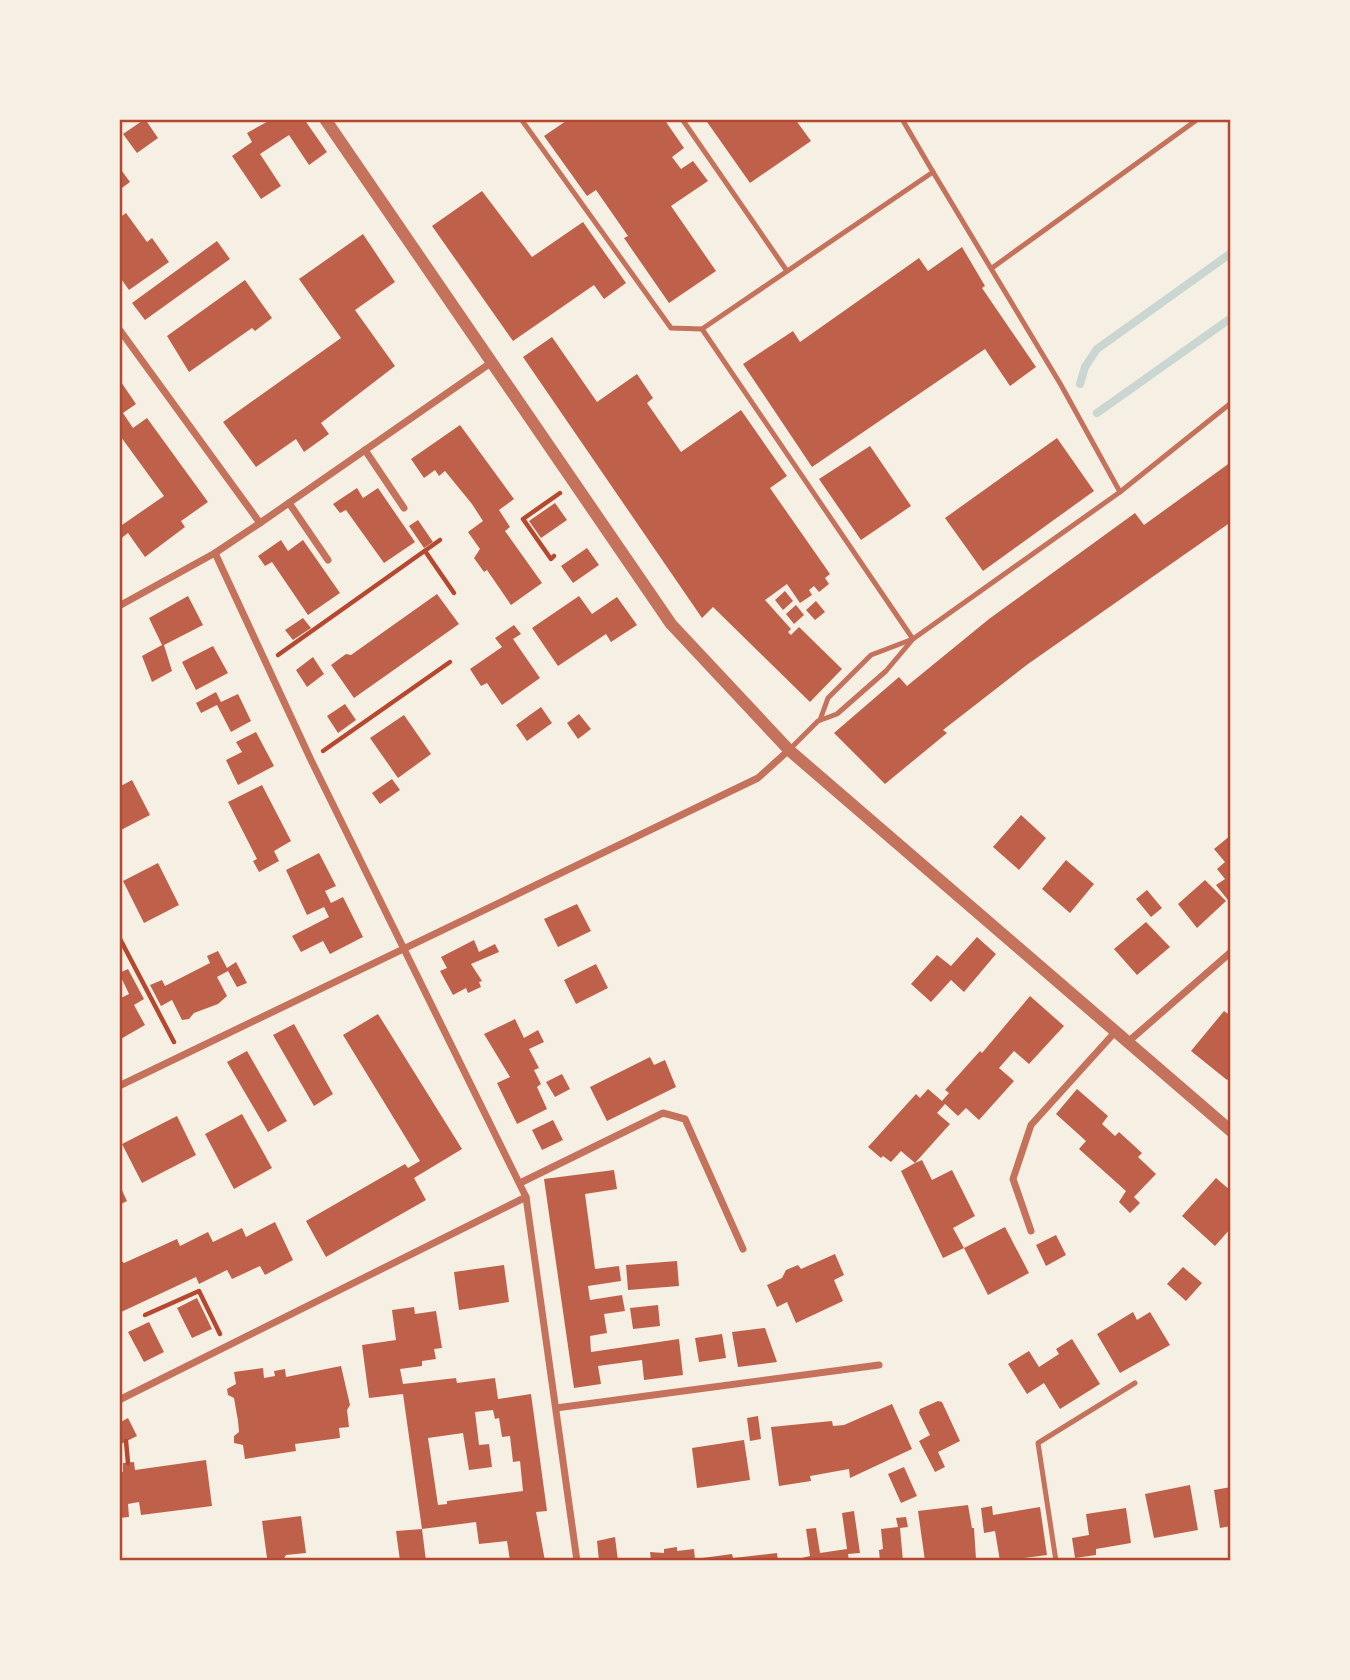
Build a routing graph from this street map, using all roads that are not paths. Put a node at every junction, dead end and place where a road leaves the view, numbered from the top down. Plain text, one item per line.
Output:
1 (325, 119) edge
2 (521, 119) edge
3 (682, 119) edge
4 (902, 119) edge
5 (1198, 119) edge
6 (933, 172) junction
7 (992, 268) junction
8 (787, 271) junction
9 (119, 329) edge
10 (702, 329) junction
11 (492, 362) junction
12 (1231, 402) edge
13 (365, 450) junction
14 (1120, 492) junction
15 (289, 503) junction
16 (404, 508) dead end
17 (260, 523) junction
18 (215, 553) junction
19 (328, 561) dead end
20 (119, 606) edge
21 (913, 639) junction
22 (820, 720) junction
23 (789, 750) junction
24 (403, 947) junction
25 (1231, 952) edge
26 (1117, 1030) junction
27 (1129, 1041) junction
28 (119, 1086) edge
29 (1231, 1131) edge
30 (520, 1183) junction
31 (526, 1197) junction
32 (1031, 1231) dead end
33 (743, 1250) dead end
34 (879, 1365) dead end
35 (1135, 1383) dead end
36 (119, 1400) edge
37 (556, 1408) junction
38 (577, 1561) edge
39 (1056, 1561) edge

1 - 11 street
2 - 10 lane
3 - 8 lane
4 - 6 lane
5 - 7 lane
6 - 7 lane
6 - 8 lane
7 - 14 lane
8 - 10 lane
9 - 17 street
10 - 21 lane
11 - 13 street
11 - 23 street
12 - 14 lane
13 - 15 street
13 - 16 street
14 - 21 lane
15 - 17 street
15 - 19 street
17 - 18 street
18 - 20 street
18 - 24 street
21 - 22 lane
21 - 22 lane
22 - 23 lane
23 - 24 street
23 - 26 street
24 - 28 street
24 - 30 street
25 - 27 street
26 - 27 street
26 - 32 street
27 - 29 street
30 - 31 street
30 - 33 street
31 - 36 street
31 - 37 street
34 - 37 street
35 - 39 lane
37 - 38 street

